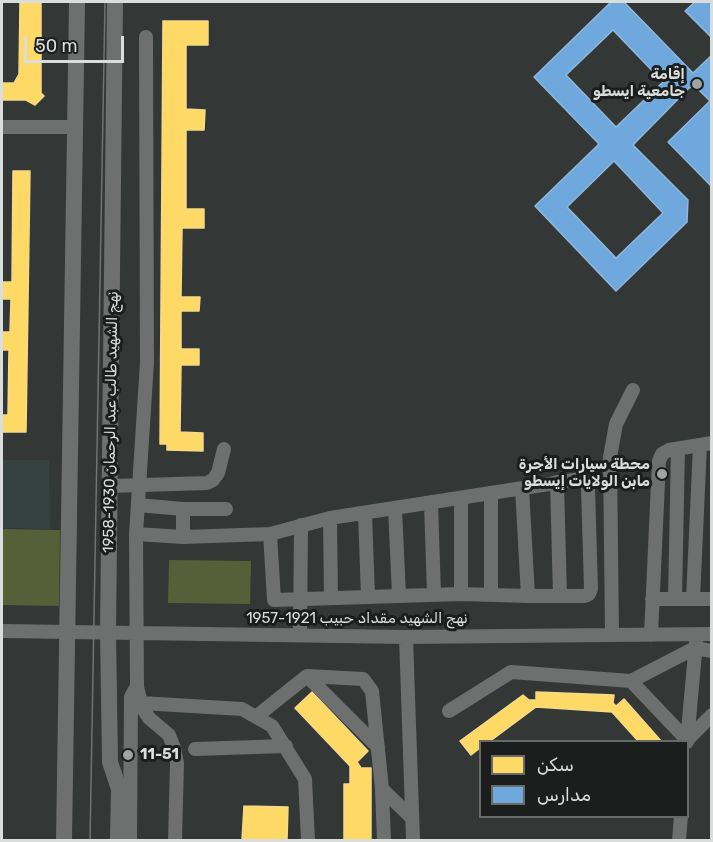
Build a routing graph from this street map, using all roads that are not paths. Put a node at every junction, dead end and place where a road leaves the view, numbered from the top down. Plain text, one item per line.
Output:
1 (77, 2) edge
2 (116, 2) edge
3 (146, 37) dead end
4 (76, 127) junction
5 (2, 128) edge
6 (633, 390) dead end
7 (706, 444) edge
8 (224, 449) dead end
9 (678, 449) junction
10 (557, 482) junction
11 (110, 486) junction
12 (139, 486) junction
13 (522, 488) junction
14 (491, 493) junction
15 (461, 498) junction
16 (431, 502) junction
17 (138, 505) junction
18 (183, 508) junction
19 (395, 508) junction
20 (226, 509) dead end
21 (365, 513) junction
22 (330, 518) junction
23 (301, 525) junction
24 (136, 534) junction
25 (270, 534) junction
26 (183, 537) junction
27 (461, 594) junction
28 (435, 595) junction
29 (490, 595) junction
30 (399, 596) junction
31 (528, 596) junction
32 (560, 596) junction
33 (368, 597) junction
34 (332, 598) junction
35 (652, 599) junction
36 (675, 599) junction
37 (693, 599) junction
38 (711, 599) edge
39 (300, 600) junction
40 (2, 631) edge
41 (66, 632) junction
42 (108, 632) junction
43 (136, 633) junction
44 (711, 634) edge
45 (300, 635) junction
46 (612, 635) junction
47 (651, 635) junction
48 (406, 637) junction
49 (696, 641) junction
50 (711, 651) edge
51 (307, 676) junction
52 (631, 681) junction
53 (137, 687) junction
54 (141, 703) junction
55 (449, 711) dead end
56 (711, 715) edge
57 (257, 716) junction
58 (686, 740) edge
59 (687, 740) edge
60 (688, 740) edge
61 (286, 746) junction
62 (378, 747) junction
63 (195, 749) dead end
64 (382, 789) junction
65 (412, 818) junction
66 (681, 818) edge
67 (64, 840) edge
68 (118, 840) edge
69 (130, 840) edge
70 (175, 840) edge
71 (308, 840) edge
72 (384, 840) edge
73 (413, 840) edge
74 (679, 840) edge

1 - 4 main road
2 - 11 main road, نهج الشهيد طالب عبد الرحمان 1930-1958
3 - 12 street
4 - 5 street
4 - 41 main road
6 - 46 street
7 - 9 street
7 - 37 street
8 - 12 street
9 - 35 street
9 - 36 street
10 - 13 street
10 - 32 street
10 - 32 street
11 - 12 street
11 - 42 main road, نهج الشهيد طالب عبد الرحمان 1930-1958
12 - 17 street
13 - 14 street
13 - 31 street
14 - 15 street
14 - 29 street
15 - 16 street
15 - 27 street
16 - 19 street
16 - 28 street
17 - 18 street
17 - 24 street
18 - 20 street
18 - 26 street
19 - 21 street
19 - 30 street
21 - 22 street
21 - 33 street
22 - 23 street
22 - 34 street
23 - 25 street
23 - 39 street
24 - 26 street
24 - 43 street
25 - 26 street
25 - 39 street
27 - 28 street
27 - 29 street
28 - 30 street
29 - 31 street
30 - 33 street
31 - 32 street
33 - 34 street
34 - 39 street
35 - 36 street
35 - 47 street
36 - 37 street
37 - 38 street
39 - 45 street
40 - 41 street, نهج الشهيد مقداد حبيب 1921-1957
41 - 42 street, نهج الشهيد مقداد حبيب 1921-1957
41 - 67 main road
42 - 43 street, نهج الشهيد مقداد حبيب 1921-1957
42 - 68 main road, نهج الشهيد طالب عبد الرحمان 1930-1958
43 - 45 street, نهج الشهيد مقداد حبيب 1921-1957
43 - 53 street
44 - 49 street, نهج الشهيد مقداد حبيب 1921-1957
45 - 48 street, نهج الشهيد مقداد حبيب 1921-1957
46 - 47 street, نهج الشهيد مقداد حبيب 1921-1957
46 - 48 street, نهج الشهيد مقداد حبيب 1921-1957
47 - 49 street, نهج الشهيد مقداد حبيب 1921-1957
48 - 65 street
49 - 50 street
49 - 52 street
49 - 59 street
51 - 57 street
51 - 62 street
51 - 62 street
52 - 55 street
52 - 58 street
53 - 54 street
53 - 69 street
54 - 57 street
54 - 70 street
56 - 60 street
57 - 61 street
61 - 63 street
61 - 71 street
62 - 64 street
64 - 65 street
64 - 72 street
65 - 73 street
66 - 74 street

